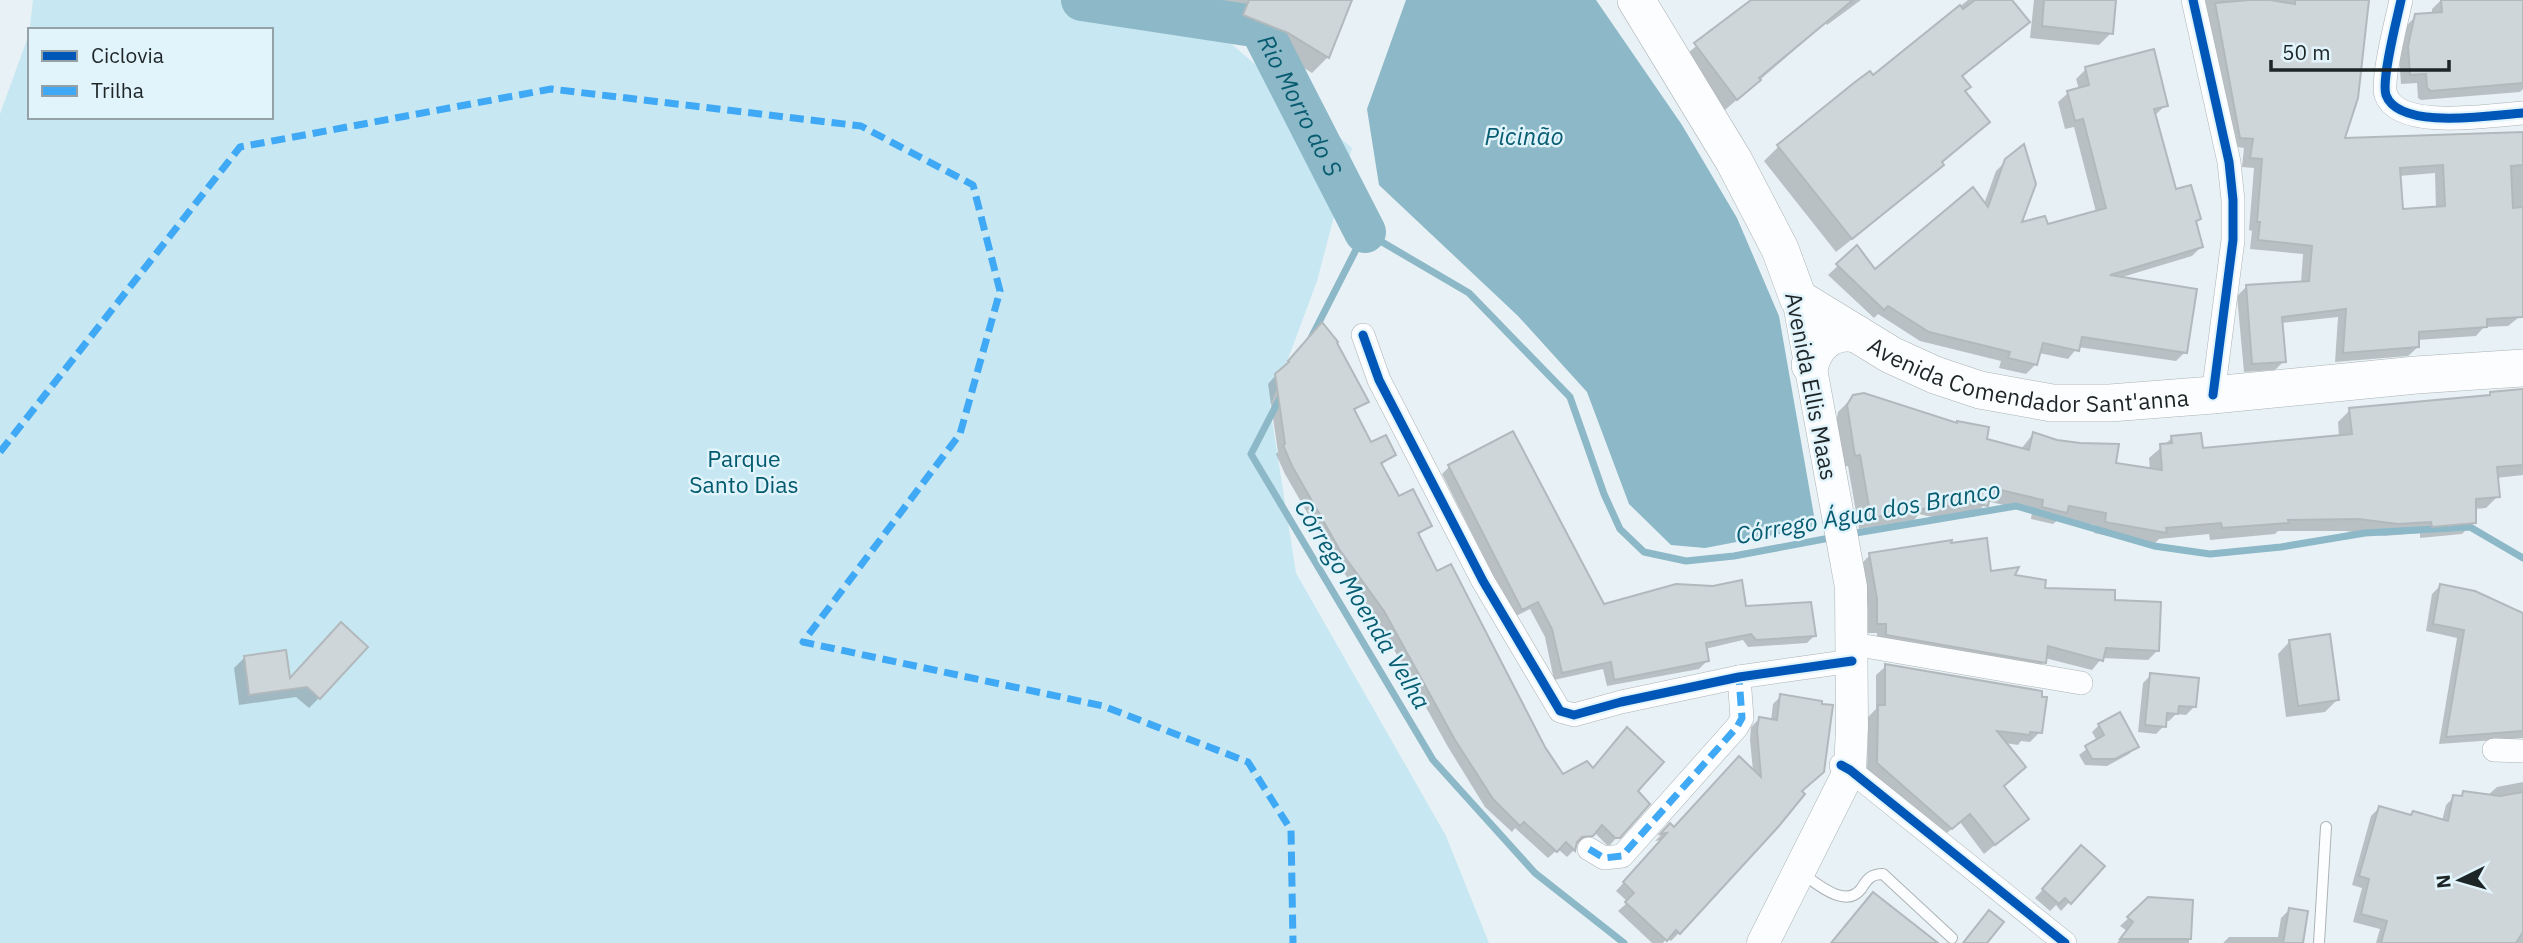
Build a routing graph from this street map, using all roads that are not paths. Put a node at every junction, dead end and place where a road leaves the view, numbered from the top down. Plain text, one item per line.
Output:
1 (1636, 0) edge
2 (2193, 0) edge
3 (2401, 0) edge
4 (2523, 113) edge
5 (1798, 299) junction
6 (1857, 334) junction
7 (1363, 335) dead end
8 (1810, 365) junction
9 (2523, 368) edge
10 (2213, 395) junction
11 (1852, 653) junction
12 (1740, 677) junction
13 (2081, 683) dead end
14 (2494, 750) dead end
15 (2523, 751) edge
16 (1845, 767) junction
17 (2326, 827) dead end
18 (1589, 849) dead end
19 (1798, 871) junction
20 (1952, 938) dead end
21 (1741, 943) edge
22 (1763, 943) edge
23 (2065, 943) edge
24 (2319, 943) edge

1 - 5 main road, Avenida Ellis Maas
2 - 10 street
3 - 4 street
5 - 6 main road, Avenida Comendador Sant'anna
5 - 8 main road, Avenida Ellis Maas
6 - 8 main road
6 - 10 main road, Avenida Comendador Sant'anna
7 - 12 street
8 - 11 main road, Avenida Ellis Maas
9 - 10 main road, Avenida Comendador Sant'anna
11 - 12 street
11 - 13 street
11 - 16 main road, Avenida Ellis Maas
12 - 18 street
14 - 15 street
16 - 19 main road
16 - 21 main road
16 - 23 street
17 - 24 lane
19 - 20 lane
19 - 22 main road

